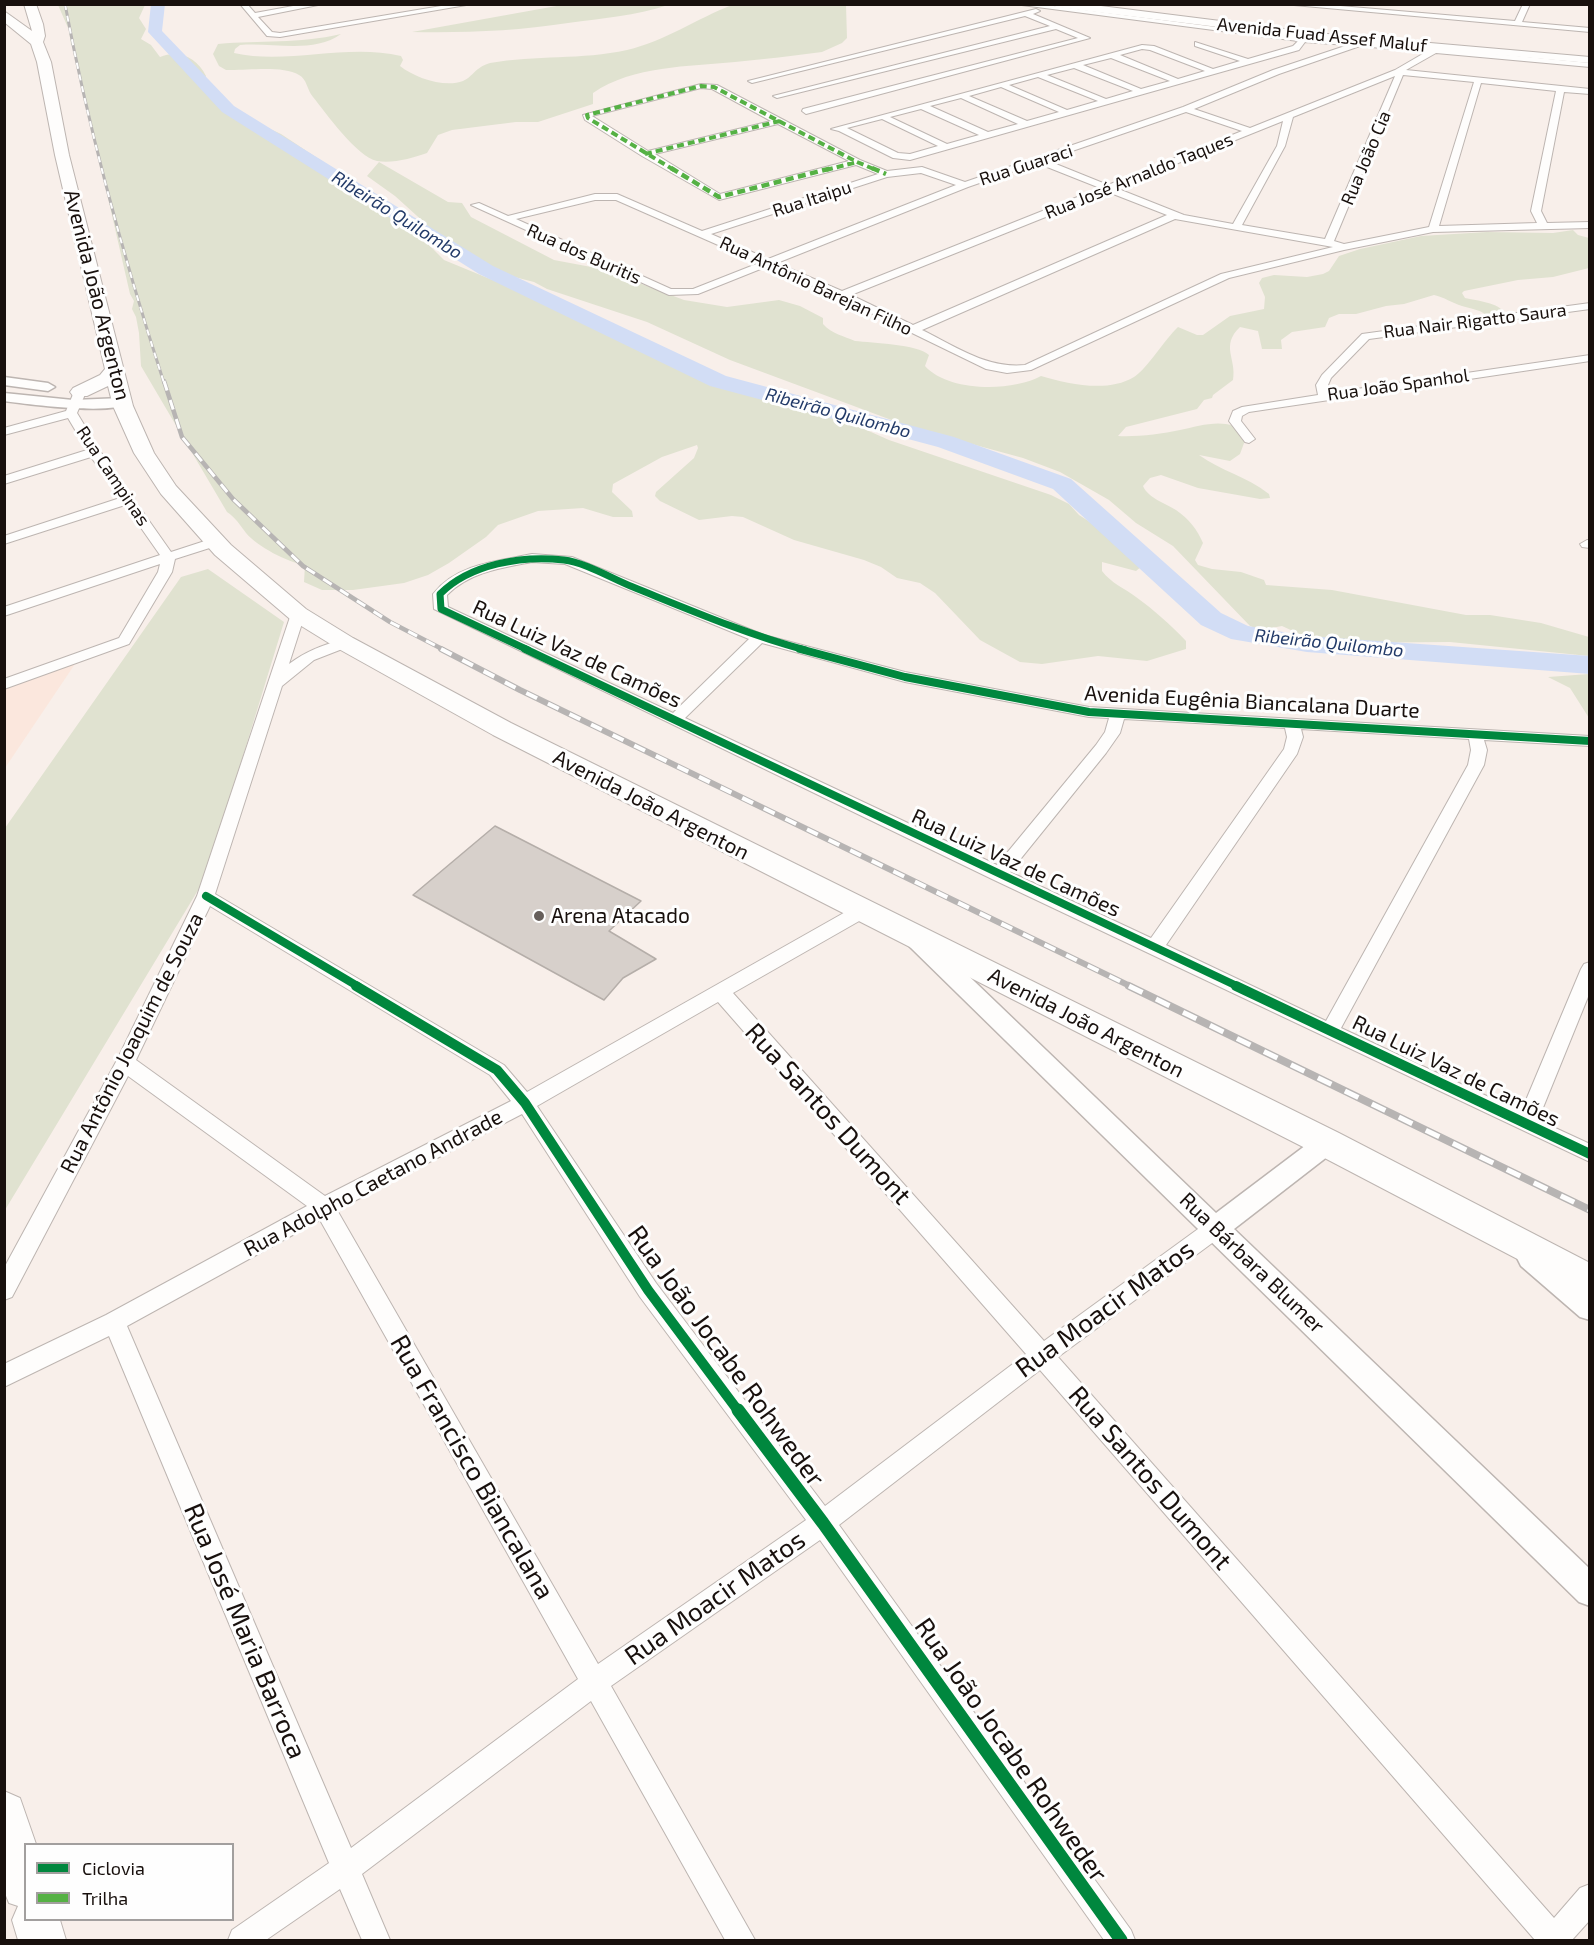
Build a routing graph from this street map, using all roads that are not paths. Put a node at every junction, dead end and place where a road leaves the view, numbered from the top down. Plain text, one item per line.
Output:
1 (30, 4) edge
2 (243, 4) edge
3 (320, 4) edge
4 (469, 4) edge
5 (1017, 4) edge
6 (1110, 4) edge
7 (1286, 4) edge
8 (1527, 4) edge
9 (1062, 5) edge
10 (1051, 6) edge
11 (1356, 8) edge
12 (1027, 14) junction
13 (1087, 14) junction
14 (4, 15) edge
15 (255, 15) junction
16 (1132, 17) junction
17 (1345, 23) dead end
18 (1517, 24) junction
19 (1058, 26) junction
20 (1590, 30) edge
21 (1316, 36) junction
22 (1303, 37) junction
23 (37, 42) junction
24 (1198, 44) dead end
25 (1360, 44) junction
26 (1225, 46) dead end
27 (1392, 46) junction
28 (886, 47) junction
29 (1433, 48) junction
30 (1213, 49) junction
31 (1112, 55) junction
32 (1590, 58) edge
33 (915, 61) junction
34 (1246, 61) junction
35 (1075, 65) junction
36 (1590, 65) edge
37 (1212, 71) junction
38 (1398, 72) junction
39 (947, 74) junction
40 (1037, 74) junction
41 (1177, 81) junction
42 (1478, 81) junction
43 (1000, 84) junction
44 (1560, 89) junction
45 (769, 91) junction
46 (1140, 91) junction
47 (1590, 92) edge
48 (961, 95) junction
49 (786, 101) dead end
50 (1104, 101) junction
51 (796, 106) dead end
52 (922, 106) junction
53 (1186, 109) junction
54 (1065, 112) junction
55 (1289, 115) junction
56 (884, 117) junction
57 (780, 121) junction
58 (1026, 124) junction
59 (840, 128) junction
60 (829, 130) dead end
61 (1250, 131) junction
62 (987, 135) junction
63 (947, 147) junction
64 (645, 154) junction
65 (1040, 161) junction
66 (857, 162) junction
67 (886, 174) junction
68 (965, 185) junction
69 (1110, 189) junction
70 (476, 205) dead end
71 (1173, 216) junction
72 (506, 219) junction
73 (1543, 225) junction
74 (1590, 225) edge
75 (1236, 228) junction
76 (1433, 229) junction
77 (702, 234) junction
78 (1329, 242) junction
79 (1344, 247) junction
80 (768, 262) junction
81 (694, 292) joint
82 (842, 295) junction
83 (1590, 306) edge
84 (912, 330) junction
85 (1590, 358) edge
86 (4, 381) edge
87 (118, 388) junction
88 (1324, 396) junction
89 (4, 397) edge
90 (74, 403) junction
91 (4, 432) edge
92 (1248, 439) dead end
93 (94, 452) junction
94 (4, 480) edge
95 (127, 500) junction
96 (4, 540) edge
97 (214, 542) junction
98 (169, 558) junction
99 (440, 594) joint
100 (4, 612) edge
101 (298, 614) junction
102 (759, 638) junction
103 (345, 643) junction
104 (4, 684) edge
105 (275, 685) junction
106 (1118, 715) junction
107 (674, 720) junction
108 (1292, 723) junction
109 (1475, 733) junction
110 (1590, 741) edge
111 (998, 875) junction
112 (206, 896) junction
113 (862, 911) junction
114 (913, 936) junction
115 (1154, 948) junction
116 (1590, 969) edge
117 (720, 991) junction
118 (1330, 1031) junction
119 (125, 1063) junction
120 (525, 1103) junction
121 (1526, 1125) junction
122 (1327, 1143) junction
123 (1590, 1154) edge
124 (324, 1207) junction
125 (1216, 1228) junction
126 (1508, 1240) junction
127 (1590, 1281) edge
128 (4, 1290) edge
129 (1590, 1308) edge
130 (114, 1322) junction
131 (1042, 1355) junction
132 (4, 1376) edge
133 (823, 1523) junction
134 (1590, 1591) edge
135 (595, 1682) junction
136 (4, 1814) edge
137 (345, 1869) junction
138 (24, 1879) edge
139 (1590, 1898) edge
140 (36, 1921) edge
141 (1553, 1940) edge
142 (42, 1941) edge
143 (243, 1941) edge
144 (376, 1941) edge
145 (741, 1941) edge
146 (1120, 1941) edge

1 - 23 main road, Avenida João Argenton
2 - 15 street
3 - 15 street
4 - 15 street
5 - 10 street
6 - 32 main road, Avenida Fuad Assef Maluf
7 - 11 street
8 - 18 street
9 - 10 main road, Avenida Fuad Assef Maluf
9 - 13 street
9 - 16 main road, Avenida Fuad Assef Maluf
10 - 12 street
10 - 13 street
11 - 17 street
11 - 18 street
12 - 19 street
12 - 28 street
13 - 16 street
14 - 23 main road
16 - 22 main road, Avenida Fuad Assef Maluf
18 - 20 street
19 - 33 street
19 - 39 street
21 - 22 main road, Avenida Fuad Assef Maluf
21 - 27 main road
21 - 29 main road, Avenida Fuad Assef Maluf
22 - 25 street
22 - 34 street
23 - 87 main road, Avenida João Argenton
24 - 30 street
25 - 27 street
25 - 53 street, Rua Guaraci
26 - 30 street
27 - 29 street
28 - 33 street
28 - 45 street
29 - 32 main road, Avenida Fuad Assef Maluf
29 - 36 street
29 - 38 street, Rua José Arnaldo Taques
30 - 34 street
31 - 35 street
31 - 37 street
31 - 41 street
33 - 39 street
33 - 45 street
34 - 37 street
35 - 40 street
35 - 46 street
37 - 41 street
38 - 42 street
38 - 55 street, Rua José Arnaldo Taques
38 - 78 street, Rua João Cia
39 - 51 street
40 - 43 street
40 - 50 street
41 - 46 street
42 - 44 street
42 - 76 street
43 - 48 street
43 - 54 street
44 - 47 street
44 - 73 street
45 - 49 street
46 - 50 street
48 - 52 street
48 - 58 street
50 - 54 street
52 - 56 street
52 - 62 street
53 - 61 street
53 - 65 street, Rua Guaraci
54 - 58 street
55 - 61 street, Rua José Arnaldo Taques
55 - 75 street
56 - 59 street
56 - 63 street
57 - 64 street
57 - 64 street
57 - 66 street
58 - 62 street
59 - 60 street
59 - 63 street
61 - 69 street, Rua José Arnaldo Taques
62 - 63 street
64 - 66 street
65 - 68 street, Rua Guaraci
65 - 69 street
66 - 67 street
67 - 68 street, Rua Itaipu
67 - 77 street, Rua Itaipu
68 - 80 street, Rua Guaraci
69 - 71 street
69 - 82 street, Rua José Arnaldo Taques
70 - 72 street, Rua dos Buritis
71 - 75 street
71 - 84 street
72 - 77 street, Rua Antônio Barejan Filho
72 - 81 street, Rua dos Buritis
73 - 74 street
73 - 76 street
75 - 78 street
76 - 79 street
77 - 80 street, Rua Antônio Barejan Filho
78 - 79 street
79 - 84 street, Rua Antônio Barejan Filho
80 - 81 street, Rua Guaraci
80 - 82 street, Rua Antônio Barejan Filho
82 - 84 street, Rua Antônio Barejan Filho
83 - 88 street, Rua Nair Rigatto Saura
85 - 88 street, Rua João Spanhol
86 - 90 street
87 - 90 street
87 - 90 main road
87 - 97 main road, Avenida João Argenton
88 - 92 street, Rua João Spanhol
89 - 90 street
90 - 91 street
90 - 93 street, Rua Campinas
93 - 94 street
93 - 95 street, Rua Campinas
95 - 96 street
95 - 98 street, Rua Campinas
97 - 98 street
97 - 101 main road, Avenida João Argenton
98 - 100 street
98 - 104 street
99 - 102 street, Avenida Eugênia Biancalana Duarte
99 - 107 street, Rua Luiz Vaz de Camões
101 - 103 main road, Avenida João Argenton
101 - 105 street, Rua Antônio Joaquim de Souza
102 - 106 street, Avenida Eugênia Biancalana Duarte
102 - 107 street
103 - 105 street, Rua Antônio Joaquim de Souza
103 - 113 main road, Avenida João Argenton
105 - 112 street, Rua Antônio Joaquim de Souza
106 - 108 street, Avenida Eugênia Biancalana Duarte
106 - 111 street
107 - 111 street, Rua Luiz Vaz de Camões
108 - 109 street, Avenida Eugênia Biancalana Duarte
108 - 115 street
109 - 110 street, Avenida Eugênia Biancalana Duarte
109 - 118 street
111 - 115 street, Rua Luiz Vaz de Camões
112 - 119 street, Rua Antônio Joaquim de Souza
112 - 120 street, Rua João Jocabe Rohweder
113 - 114 main road, Avenida João Argenton
113 - 117 street, Rua Adolpho Caetano Andrade
114 - 122 main road, Avenida João Argenton
114 - 125 street, Rua Bárbara Blumer
115 - 118 street, Rua Luiz Vaz de Camões
116 - 121 street
117 - 120 street, Rua Adolpho Caetano Andrade
117 - 131 street, Rua Santos Dumont
118 - 121 street, Rua Luiz Vaz de Camões
119 - 124 street, Rua Francisco Biancalana
119 - 128 street, Rua Antônio Joaquim de Souza
120 - 124 street, Rua Adolpho Caetano Andrade
120 - 133 street, Rua João Jocabe Rohweder
121 - 123 street, Rua Luiz Vaz de Camões
122 - 125 street, Rua Moacir Matos
122 - 126 main road, Avenida João Argenton
124 - 130 street, Rua Adolpho Caetano Andrade
124 - 135 street, Rua Francisco Biancalana
125 - 131 street, Rua Moacir Matos
125 - 134 street, Rua Bárbara Blumer
126 - 127 main road, Avenida João Argenton
126 - 129 street
130 - 132 street, Rua Adolpho Caetano Andrade
130 - 137 street, Rua José Maria Barroca
131 - 133 street, Rua Moacir Matos
131 - 141 street, Rua Santos Dumont
133 - 135 street, Rua Moacir Matos
133 - 146 street, Rua João Jocabe Rohweder
135 - 137 street, Rua Moacir Matos
135 - 145 street, Rua Francisco Biancalana
136 - 138 main road
137 - 143 street, Rua Moacir Matos
137 - 144 street, Rua José Maria Barroca
139 - 141 street
140 - 142 main road

